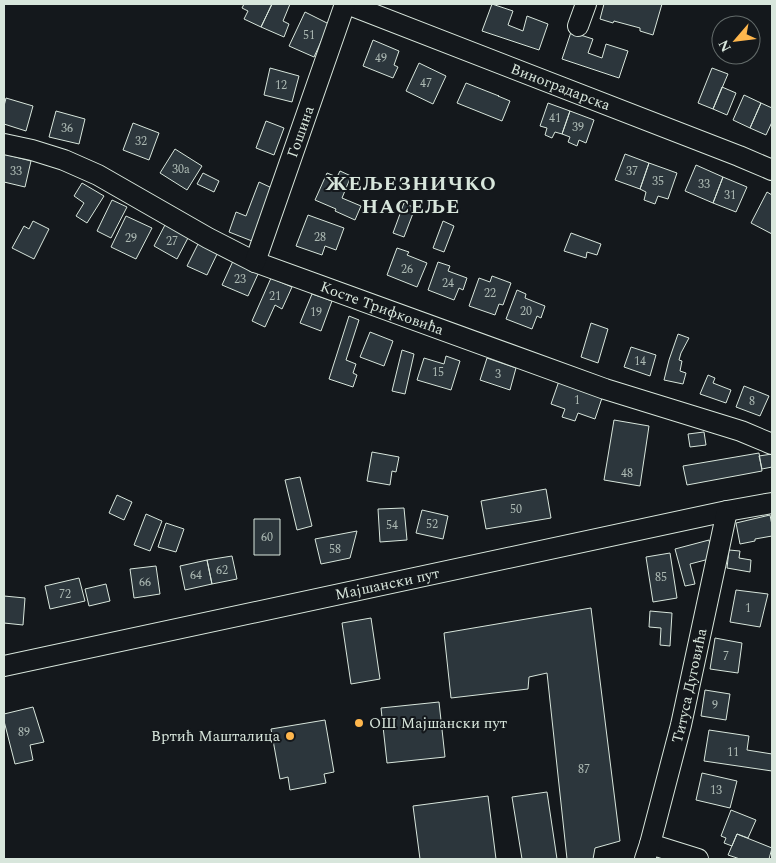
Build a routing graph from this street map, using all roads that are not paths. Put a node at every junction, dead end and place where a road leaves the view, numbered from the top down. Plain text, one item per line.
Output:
1 (346, 4) edge
2 (586, 4) edge
3 (578, 26) dead end
4 (4, 144) edge
5 (772, 170) edge
6 (255, 262) junction
7 (772, 444) edge
8 (772, 503) edge
9 (727, 511) junction
10 (4, 666) edge
11 (647, 851) edge
12 (698, 859) edge

1 - 5 street, Виноградарска
1 - 6 street, Гошина
2 - 3 street
4 - 6 street, Косте Трифковића
6 - 7 street, Косте Трифковића
8 - 9 street, Мајшански пут
9 - 10 street, Мајшански пут
9 - 11 street, Титуса Дуговића
11 - 12 street

